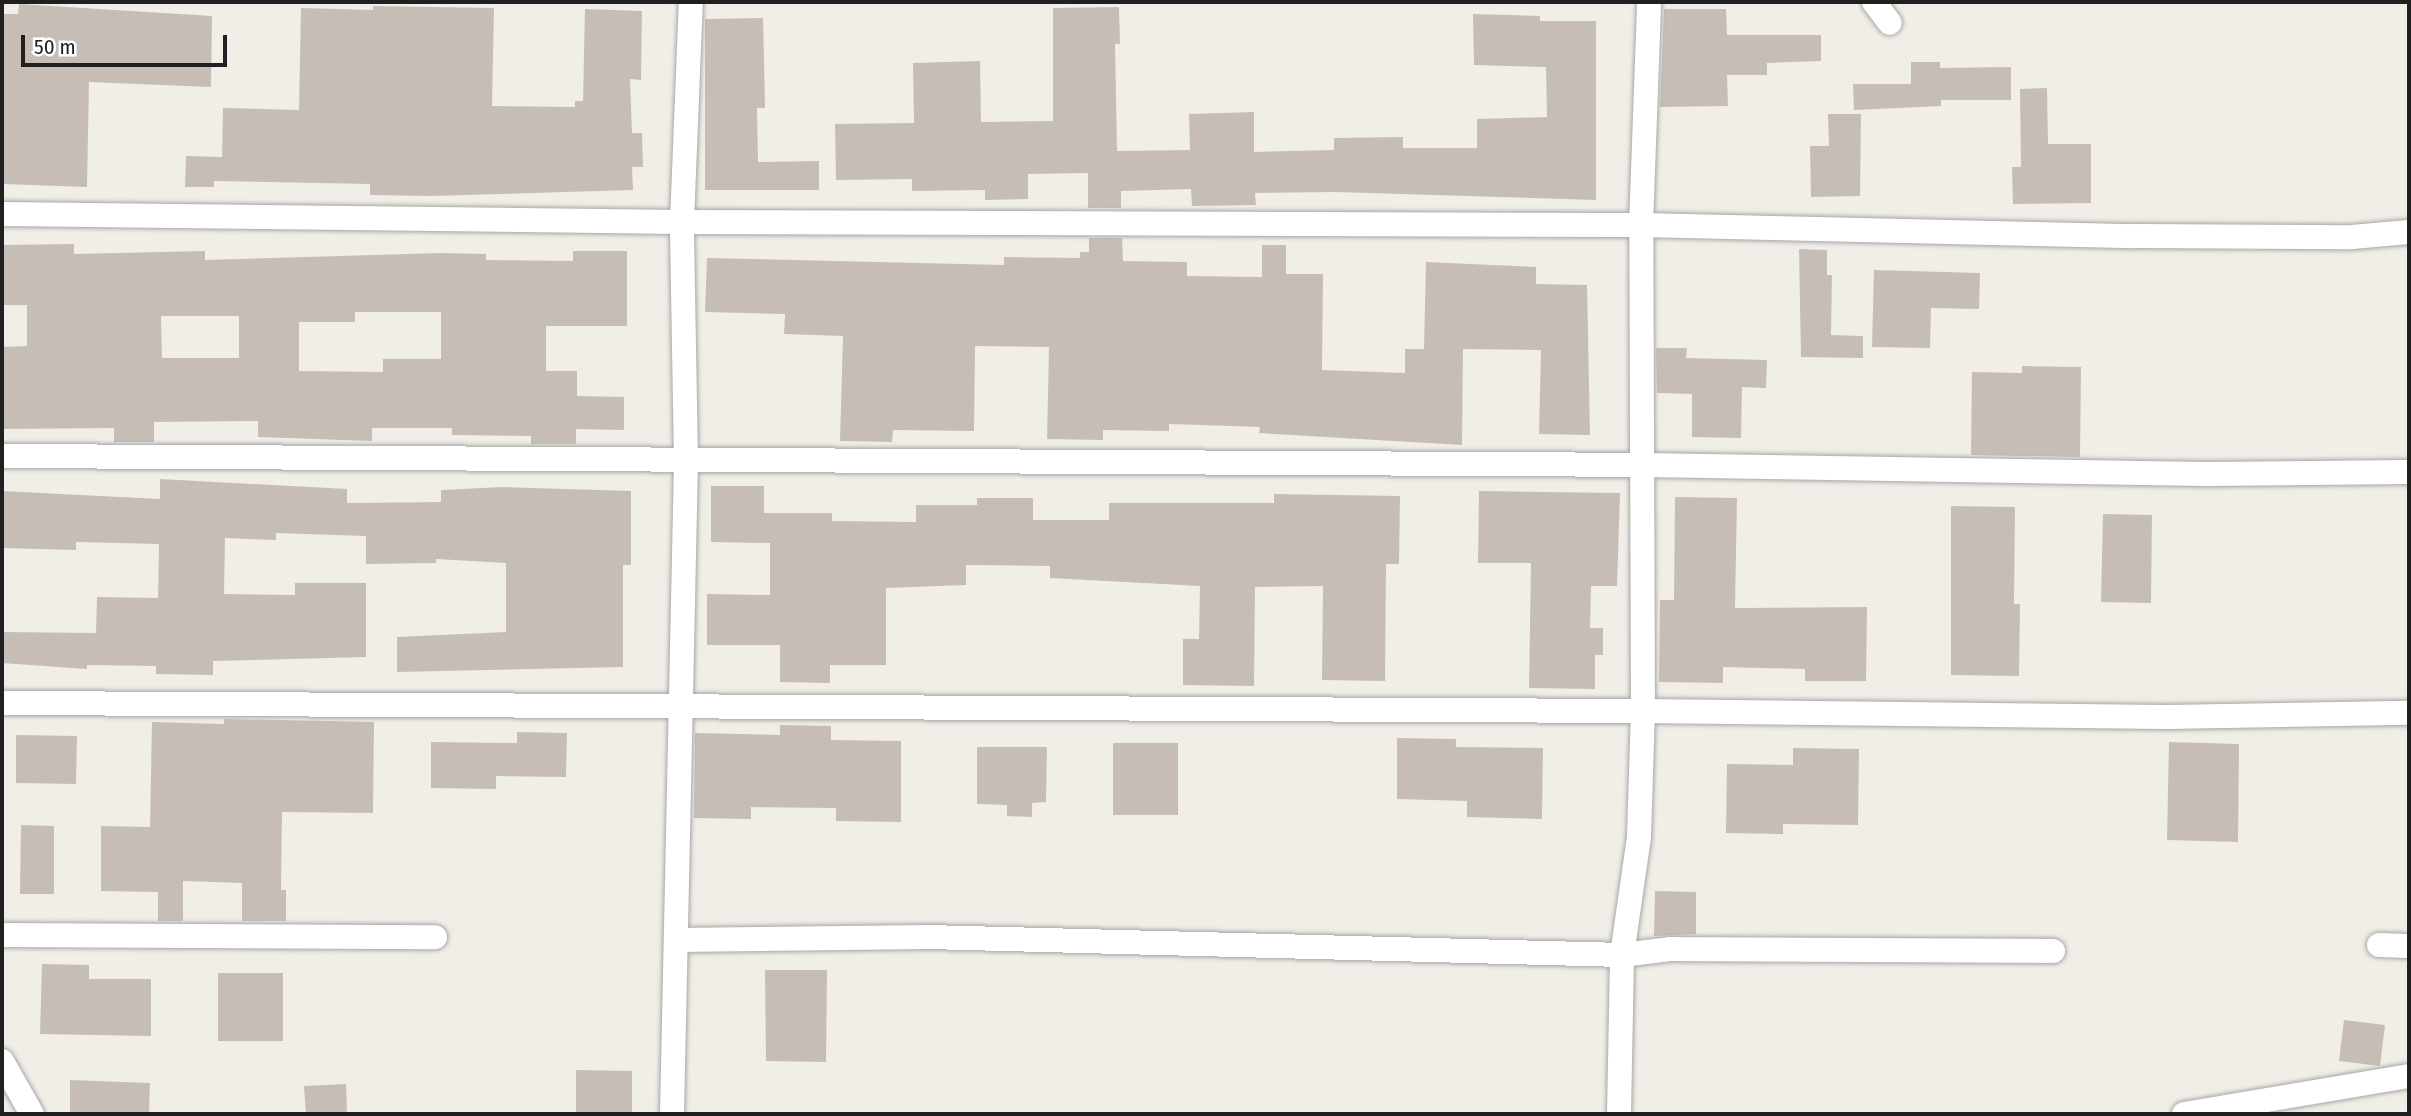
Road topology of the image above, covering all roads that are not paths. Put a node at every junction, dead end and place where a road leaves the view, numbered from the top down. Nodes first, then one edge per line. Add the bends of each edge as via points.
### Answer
1 (691, 2) edge
2 (1648, 2) edge
3 (1874, 2) edge
4 (1890, 23) dead end
5 (2, 214) edge
6 (682, 222) junction
7 (1641, 225) junction
8 (2409, 232) edge
9 (2, 456) edge
10 (686, 461) junction
11 (1643, 466) junction
12 (2409, 472) edge
13 (2, 704) edge
14 (678, 709) junction
15 (1643, 711) junction
16 (2409, 713) edge
17 (2, 935) edge
18 (435, 937) dead end
19 (676, 940) junction
20 (2379, 945) dead end
21 (2409, 946) edge
22 (2053, 951) dead end
23 (1622, 955) junction
24 (2409, 1076) edge
25 (5, 1077) edge
26 (32, 1114) edge
27 (672, 1114) edge
28 (1619, 1114) edge
29 (2185, 1114) edge

1 - 6 street
2 - 7 street
3 - 4 street
5 - 6 street
6 - 7 street
6 - 10 street
7 - 8 street via 2135,236
7 - 11 street
9 - 10 street
10 - 11 street
10 - 14 street
11 - 12 street via 2208,474
11 - 15 street
13 - 14 street
14 - 15 street
14 - 19 street
15 - 16 street via 2168,717
15 - 23 street via 1639,836
17 - 18 street
19 - 23 street via 927,937
19 - 27 street
20 - 21 street
22 - 23 street via 1670,949
23 - 28 street
24 - 29 street
25 - 26 street

